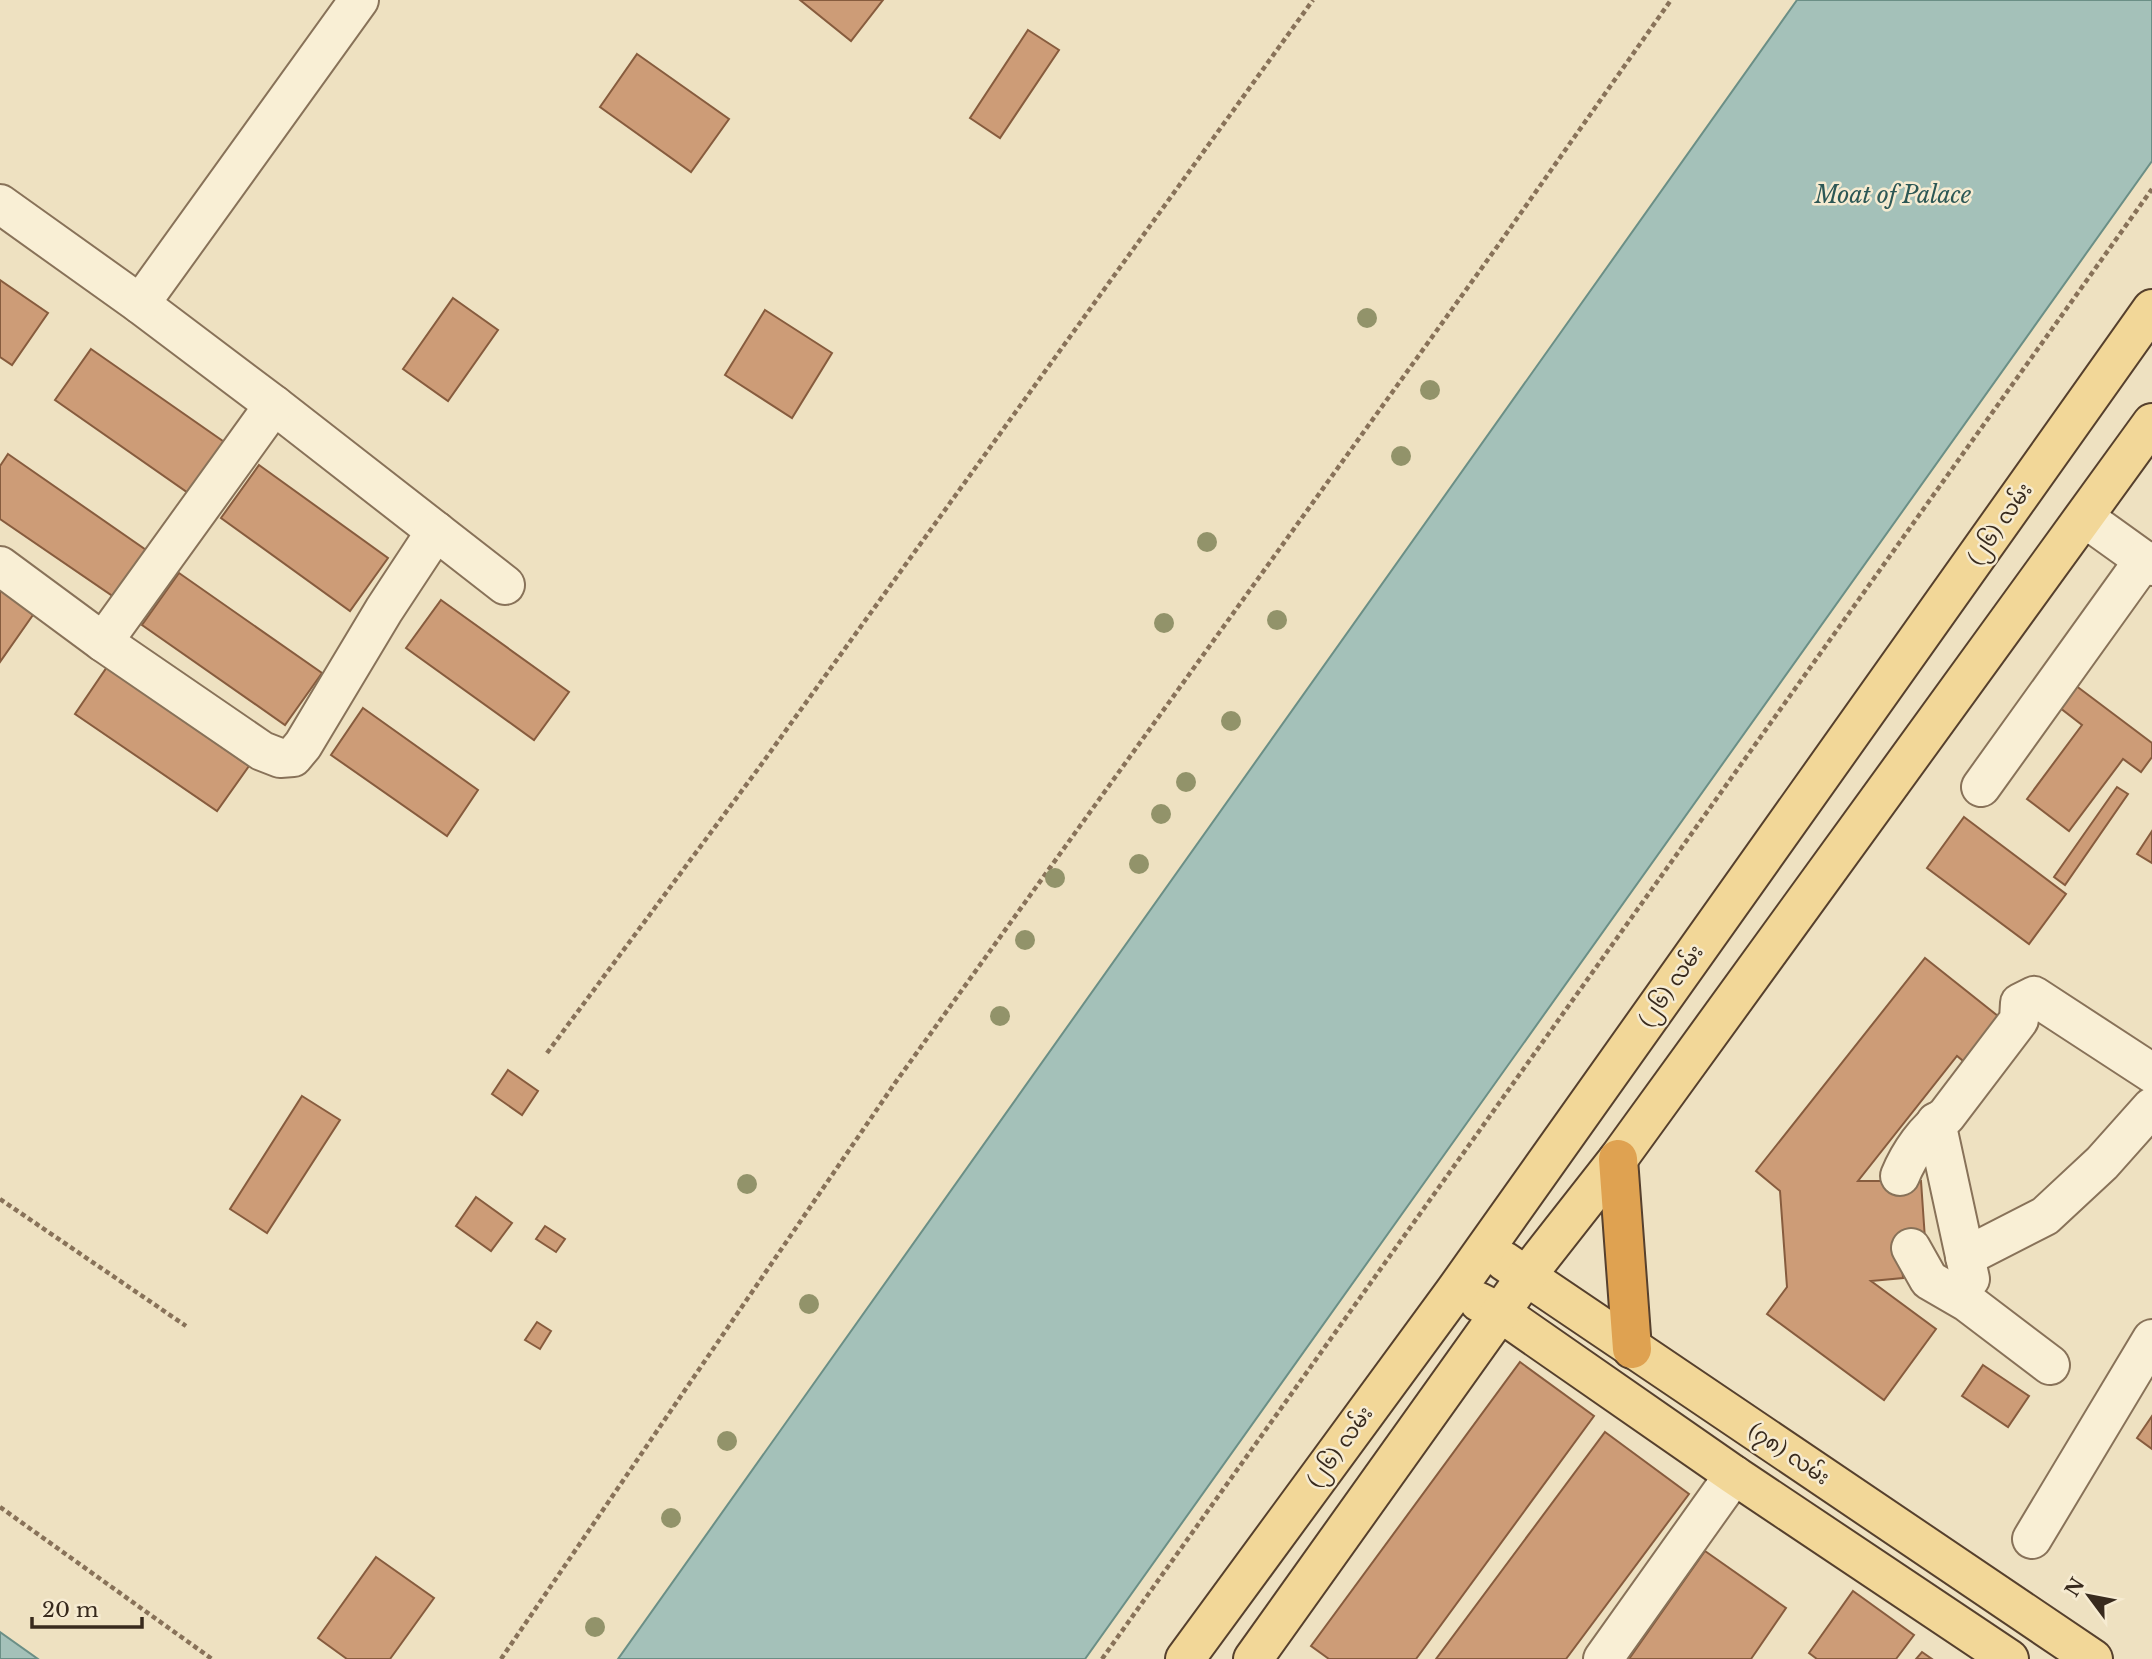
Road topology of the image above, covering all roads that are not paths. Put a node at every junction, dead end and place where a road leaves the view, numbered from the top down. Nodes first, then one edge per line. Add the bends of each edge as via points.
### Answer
1 (359, 0) edge
2 (0, 204) edge
3 (140, 304) junction
4 (2152, 309) edge
5 (274, 405) junction
6 (2152, 423) edge
7 (2084, 518) junction
8 (436, 531) junction
9 (2148, 563) edge
10 (0, 566) edge
11 (505, 585) dead end
12 (103, 642) junction
13 (1981, 787) dead end
14 (2152, 1073) edge
15 (2152, 1107) edge
16 (1936, 1122) junction
17 (1618, 1159) junction
18 (1900, 1176) dead end
19 (1911, 1248) dead end
20 (1485, 1249) junction
21 (1965, 1256) junction
22 (1527, 1275) junction
23 (1455, 1291) junction
24 (1967, 1302) junction
25 (1501, 1313) junction
26 (2152, 1339) edge
27 (1632, 1349) junction
28 (2050, 1365) dead end
29 (1734, 1475) junction
30 (2032, 1539) dead end
31 (1185, 1659) edge
32 (1253, 1659) edge
33 (1604, 1659) edge
34 (2010, 1659) edge
35 (2093, 1659) edge

1 - 3 street
2 - 3 street
3 - 5 street
4 - 20 main road, (၂၆) လမ်း
5 - 8 street
5 - 12 street
6 - 7 main road
7 - 9 street
7 - 17 main road
8 - 11 street
8 - 12 street via 293,757 262,751
9 - 13 street
10 - 12 street
14 - 16 street via 2034,996 2020,1003 2019,1020 1946,1116
15 - 21 street via 2102,1163 2045,1216
16 - 18 street via 1906,1160
16 - 21 street
17 - 22 main road
17 - 27 highway
19 - 24 street via 1929,1280
20 - 22 main road, (၇၈) လမ်း
20 - 23 main road, (၂၆) လမ်း
21 - 24 street via 1970,1282
22 - 25 main road
22 - 27 main road, (၇၈) လမ်း
23 - 25 main road
23 - 31 main road, (၂၆) လမ်း
24 - 28 street
25 - 29 main road
25 - 32 main road
26 - 30 street
27 - 35 main road, (၇၈) လမ်း
29 - 33 street
29 - 34 main road

